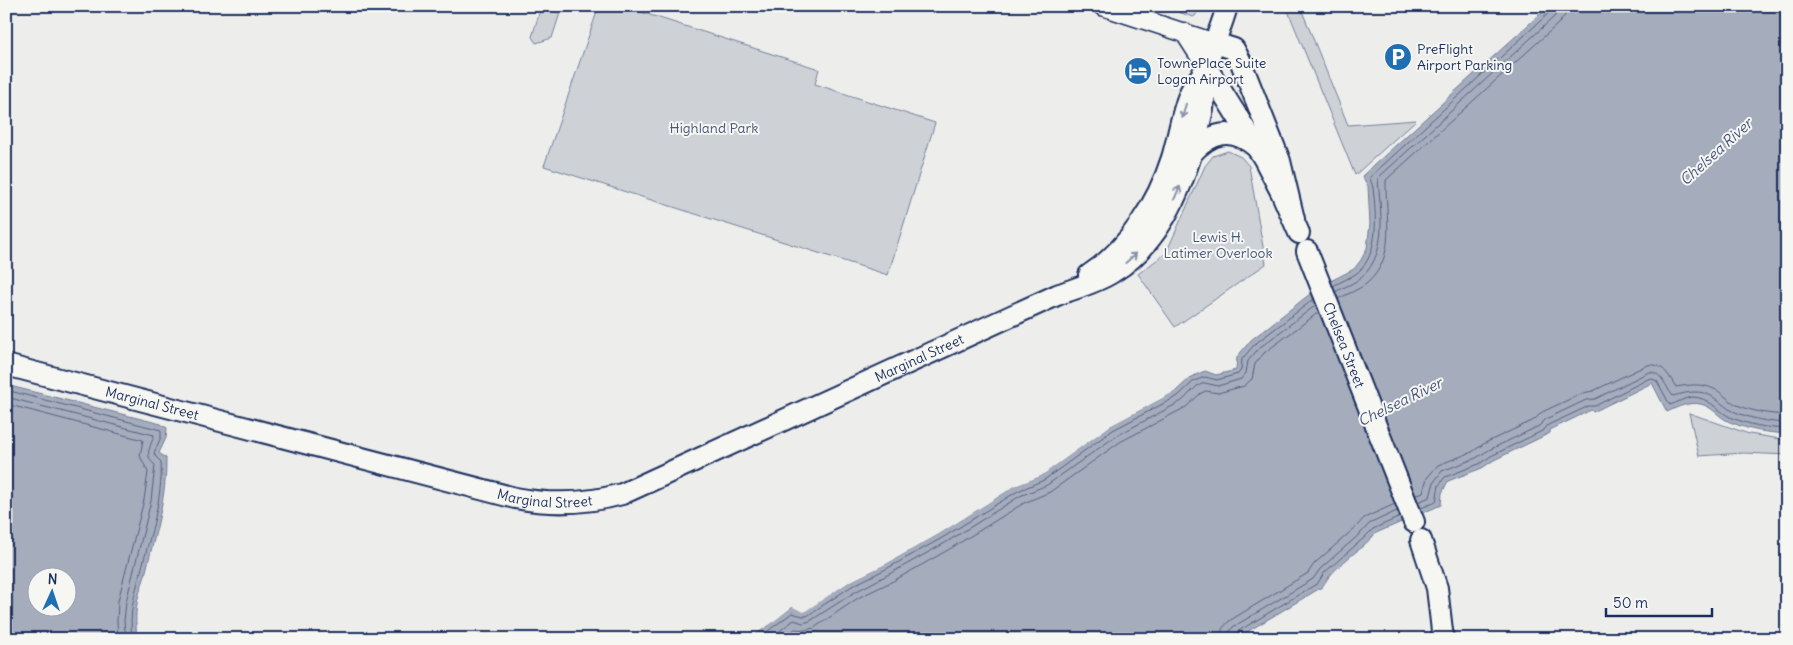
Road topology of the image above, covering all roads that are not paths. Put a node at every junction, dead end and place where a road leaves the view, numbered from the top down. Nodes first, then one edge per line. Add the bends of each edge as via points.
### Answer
1 (1102, 6) edge
2 (1227, 6) edge
3 (1184, 32) junction
4 (1225, 46) junction
5 (1206, 68) junction
6 (1266, 147) junction
7 (1191, 154) junction
8 (1057, 295) junction
9 (6, 365) edge
10 (1443, 639) edge

1 - 3 street
2 - 4 main road
3 - 4 street
3 - 5 street, Chelsea Street
4 - 5 main road
4 - 6 main road, Chelsea Street via 1249,82
5 - 6 main road, Chelsea Street
5 - 7 main road, Marginal Street via 1203,110
5 -> 8 main road, Marginal Street via 1189,95 1171,160 1148,211 1100,268
6 - 7 main road via 1245,138 1221,134 1202,142
6 - 10 main road, Chelsea Street via 1272,174 1300,234 1420,539 1437,588
8 -> 7 main road, Marginal Street via 1106,277 1138,252 1169,209
8 - 9 main road, Marginal Street via 634,490 609,498 567,503 543,503 497,493

